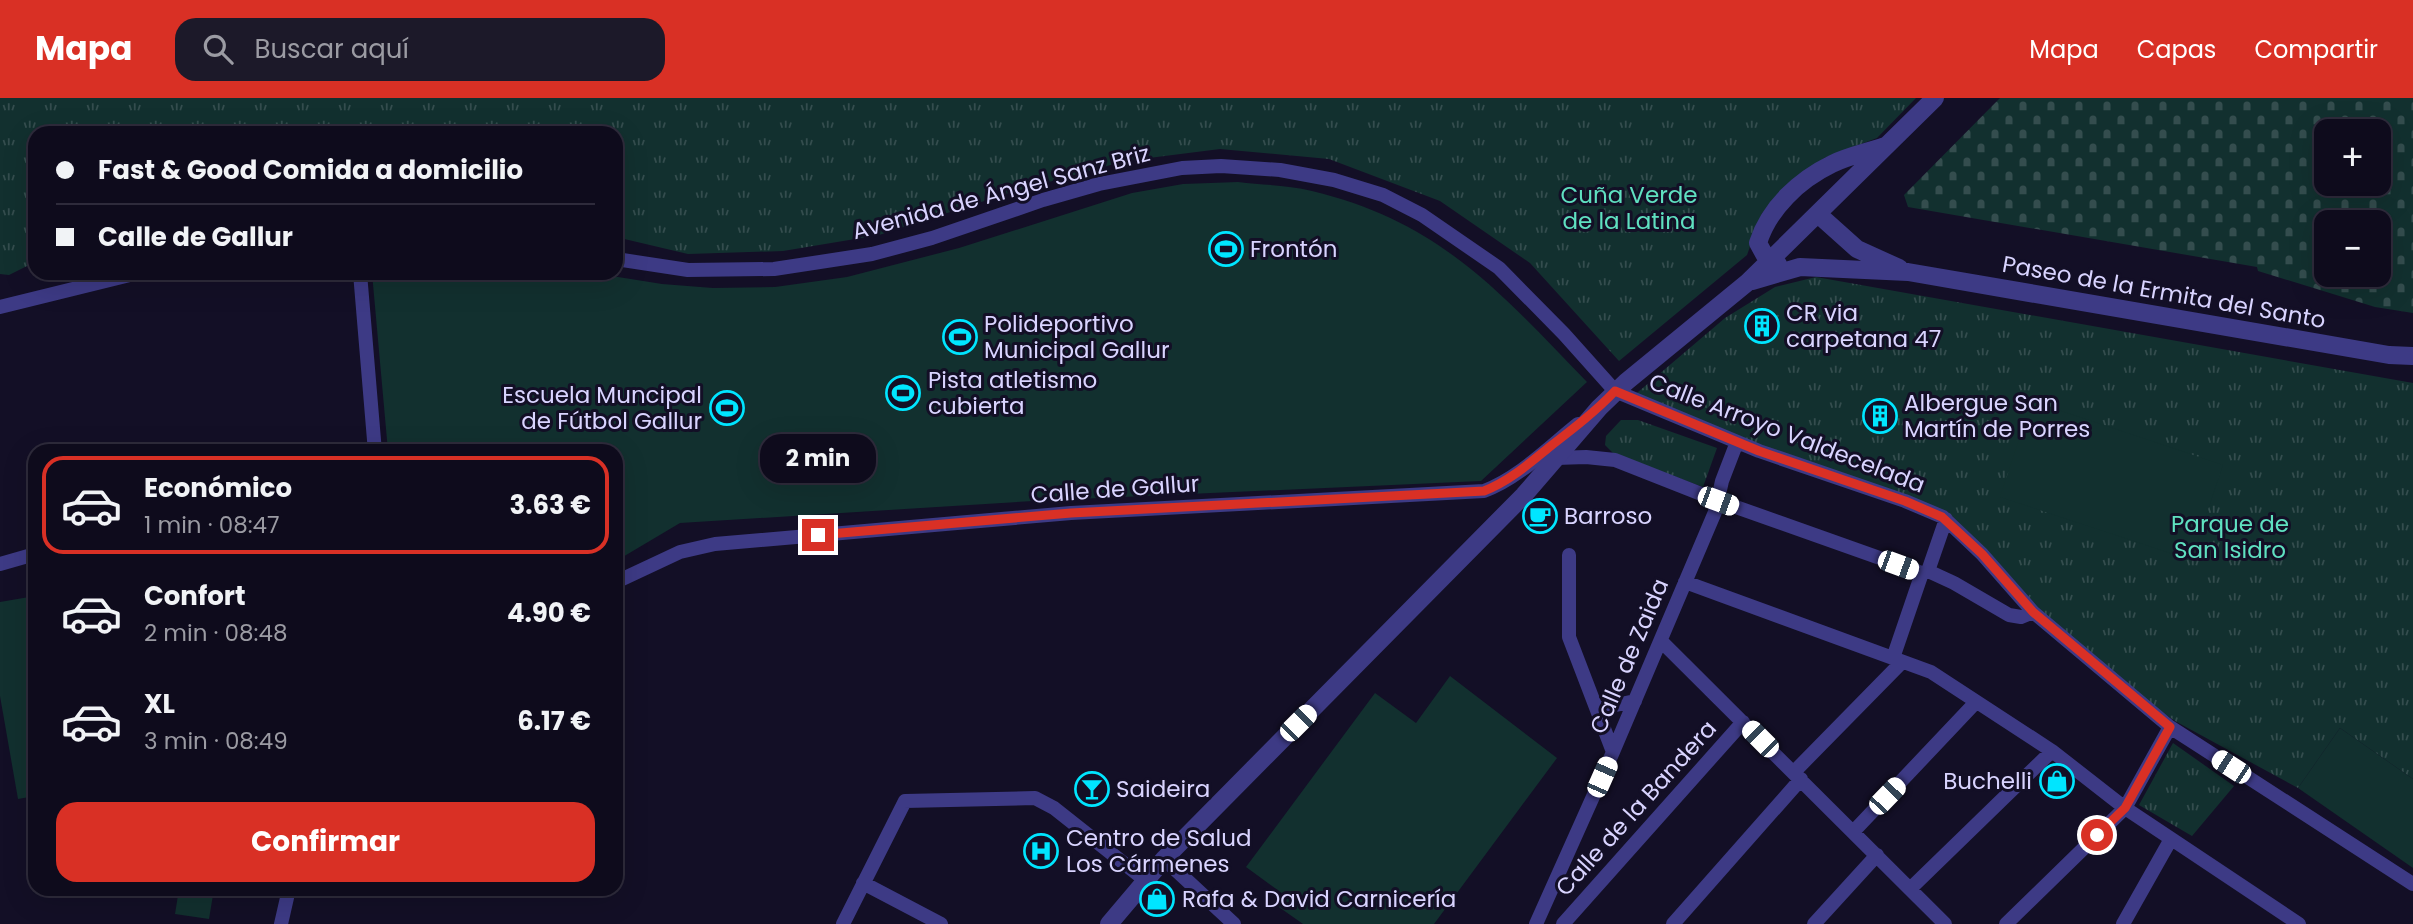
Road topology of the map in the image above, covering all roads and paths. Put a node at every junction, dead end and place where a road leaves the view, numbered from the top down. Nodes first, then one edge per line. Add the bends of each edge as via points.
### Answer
1 (1935, 98) edge
2 (1888, 145) junction
3 (1819, 215) junction
4 (623, 261) edge
5 (1769, 263) junction
6 (1800, 267) junction
7 (1908, 272) junction
8 (110, 280) edge
9 (361, 280) edge
10 (1748, 282) junction
11 (0, 307) edge
12 (2413, 356) edge
13 (1615, 391) junction
14 (1599, 408) junction
15 (1737, 442) junction
16 (373, 444) edge
17 (1556, 458) junction
18 (1718, 501) junction
19 (1944, 518) junction
20 (1569, 555) dead end
21 (28, 556) edge
22 (0, 564) edge
23 (1925, 572) junction
24 (623, 579) edge
25 (1685, 582) junction
26 (2033, 612) junction
27 (1661, 641) junction
28 (1897, 660) junction
29 (1635, 701) junction
30 (1976, 702) junction
31 (1597, 709) junction
32 (1743, 722) junction
33 (2170, 727) junction
34 (2052, 751) junction
35 (1613, 752) junction
36 (1797, 776) junction
37 (2125, 808) junction
38 (1854, 831) junction
39 (2171, 839) junction
40 (1877, 855) junction
41 (1164, 859) junction
42 (1145, 880) junction
43 (863, 883) junction
44 (2413, 884) edge
45 (1911, 888) junction
46 (287, 896) edge
47 (1816, 923) edge
48 (281, 924) edge
49 (843, 924) edge
50 (941, 924) edge
51 (1109, 924) edge
52 (1234, 924) edge
53 (1536, 924) edge
54 (1563, 924) edge
55 (1673, 924) edge
56 (1945, 924) edge
57 (2006, 924) edge
58 (2123, 924) edge
59 (2299, 924) edge

1 - 2 street
2 - 3 street
2 - 5 street via 1832,164 1790,192 1764,224 1758,243
3 - 5 street
3 - 7 street, Paseo de la Ermita del Santo via 1857,249
4 - 13 street, Avenida de Ángel Sanz Briz via 688,270 774,269 872,254 1150,172 1221,166 1280,170 1383,195 1465,242 1499,268
5 - 6 street
5 - 10 street
6 - 7 street, Paseo de la Ermita del Santo
6 - 10 street, Paseo de la Ermita del Santo
7 - 12 street, Paseo de la Ermita del Santo
8 - 11 street
9 - 16 street
10 - 13 street
13 - 14 street
13 - 15 street, Calle Arroyo Valdecelada
14 - 17 street
14 - 24 street, Calle de Gallur via 1517,472 1484,491 1071,513 715,544 680,552
15 - 18 street, Calle de Zaida
15 - 19 street, Calle Arroyo Valdecelada
17 - 18 street via 1615,460
17 - 41 street
18 - 23 street
18 - 25 street, Calle de Zaida
19 - 23 street
19 - 26 street
20 - 31 street via 1569,637
21 - 22 street
23 - 26 street via 2009,615
23 - 28 street
25 - 27 street, Calle de Zaida
25 - 28 street
26 - 33 street
27 - 29 street, Calle de Zaida
27 - 32 street
28 - 30 street via 1931,672
28 - 36 street
29 - 31 street
29 - 35 street, Calle de Zaida
30 - 34 street
30 - 38 street
31 - 35 street
32 - 36 street
32 - 54 street, Calle de la Bandera
33 - 37 street
33 - 44 street
34 - 37 street
34 - 45 street
35 - 53 street, Calle de Zaida
36 - 38 street
36 - 55 street
37 - 39 street
37 - 57 street
38 - 40 street
39 - 58 street
39 - 59 street
40 - 45 street
40 - 47 street
41 - 42 street
41 - 52 street
42 - 43 street via 1035,797 905,801
42 - 51 street
43 - 49 street
43 - 50 street
45 - 56 street
46 - 48 street

